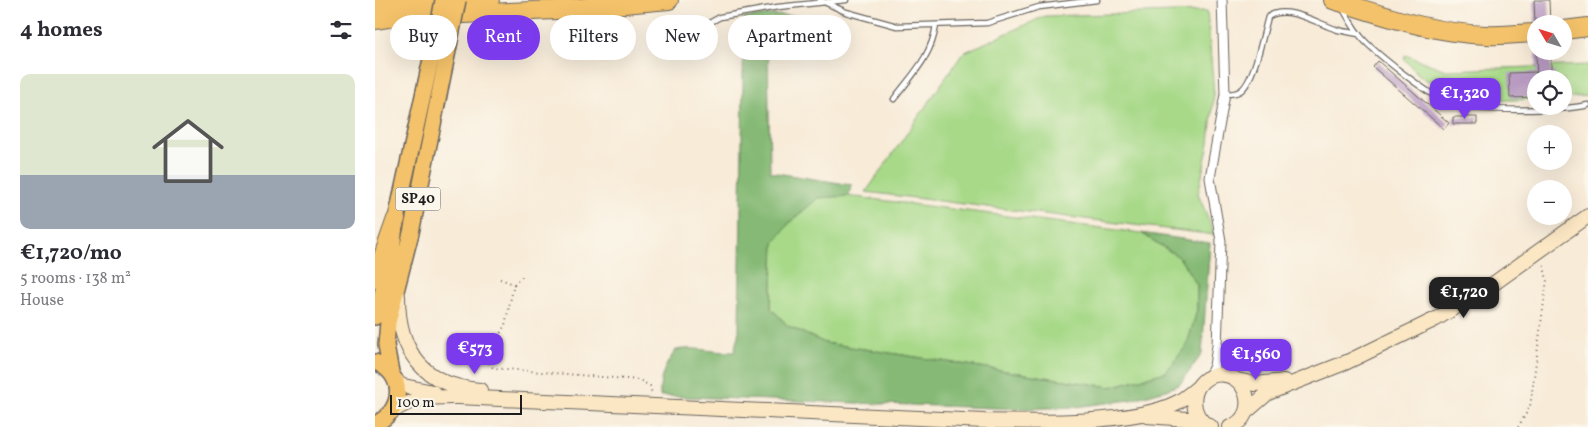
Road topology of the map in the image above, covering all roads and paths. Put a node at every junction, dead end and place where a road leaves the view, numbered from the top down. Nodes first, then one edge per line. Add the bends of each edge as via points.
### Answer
1 (443, 0) edge
2 (458, 0) edge
3 (490, 0) edge
4 (669, 0) edge
5 (820, 0) edge
6 (846, 0) edge
7 (1097, 0) edge
8 (1222, 0) edge
9 (1335, 1) edge
10 (375, 2) edge
11 (825, 3) junction
12 (444, 15) edge
13 (450, 15) edge
14 (718, 19) edge
15 (375, 20) edge
16 (936, 25) junction
17 (1588, 27) edge
18 (1573, 29) edge
19 (1527, 33) edge
20 (1359, 34) junction
21 (436, 60) edge
22 (439, 60) edge
23 (1225, 94) junction
24 (894, 99) dead end
25 (1588, 105) edge
26 (1588, 216) edge
27 (396, 219) junction
28 (1537, 253) junction
29 (524, 275) dead end
30 (375, 279) edge
31 (500, 279) dead end
32 (514, 284) junction
33 (398, 290) junction
34 (375, 318) edge
35 (1217, 334) junction
36 (375, 362) edge
37 (1314, 375) junction
38 (394, 377) junction
39 (1233, 378) junction
40 (1203, 383) junction
41 (458, 397) junction
42 (589, 403) junction
43 (652, 406) junction
44 (1246, 412) junction
45 (1131, 415) junction
46 (383, 421) edge
47 (1207, 425) edge
48 (1233, 426) edge
49 (1518, 427) edge

1 - 12 main road, SP40, bridge
2 - 13 main road, SP40, bridge
3 - 10 highway
4 - 15 highway
5 - 11 lane
6 - 11 lane
7 - 16 lane via 1039,7 987,23
8 - 23 street
9 - 19 highway via 1450,31 1487,36
9 - 20 lane
11 - 14 lane via 778,7
11 - 16 lane via 897,26
16 - 24 lane via 934,42 926,59
17 - 18 highway
20 - 23 lane via 1284,12 1272,15 1268,17 1252,72 1243,88 1239,92
20 - 25 lane via 1417,84 1449,104 1537,109
21 - 27 main road, SP40
22 - 33 main road, SP40
23 - 35 street via 1210,178 1221,230
26 - 28 main road
27 - 30 highway
27 - 34 main road, SP40 via 389,270
28 - 37 main road via 1436,319
28 - 49 path via 1547,280 1530,407
29 - 32 path
31 - 32 path
32 - 43 path via 505,325 487,355 493,368 497,371 639,380 652,389
33 - 38 main road, SP40 via 386,334 386,354
33 - 42 main road via 398,313 404,342 415,361 432,376 465,388 544,393
35 - 39 street via 1224,366
35 - 40 street via 1215,360
36 - 38 main road
37 - 39 main road via 1266,384
37 - 44 main road via 1268,393
38 - 41 main road via 399,385
38 - 46 main road, SP40 via 399,392 397,403
39 - 40 main road via 1214,376
39 - 44 main road via 1247,394
40 - 45 main road via 1175,403
40 - 47 main road via 1193,404
41 - 42 main road
41 - 46 main road via 416,399 401,405
42 - 43 main road
43 - 45 main road via 984,421
44 - 48 main road
45 - 47 main road

